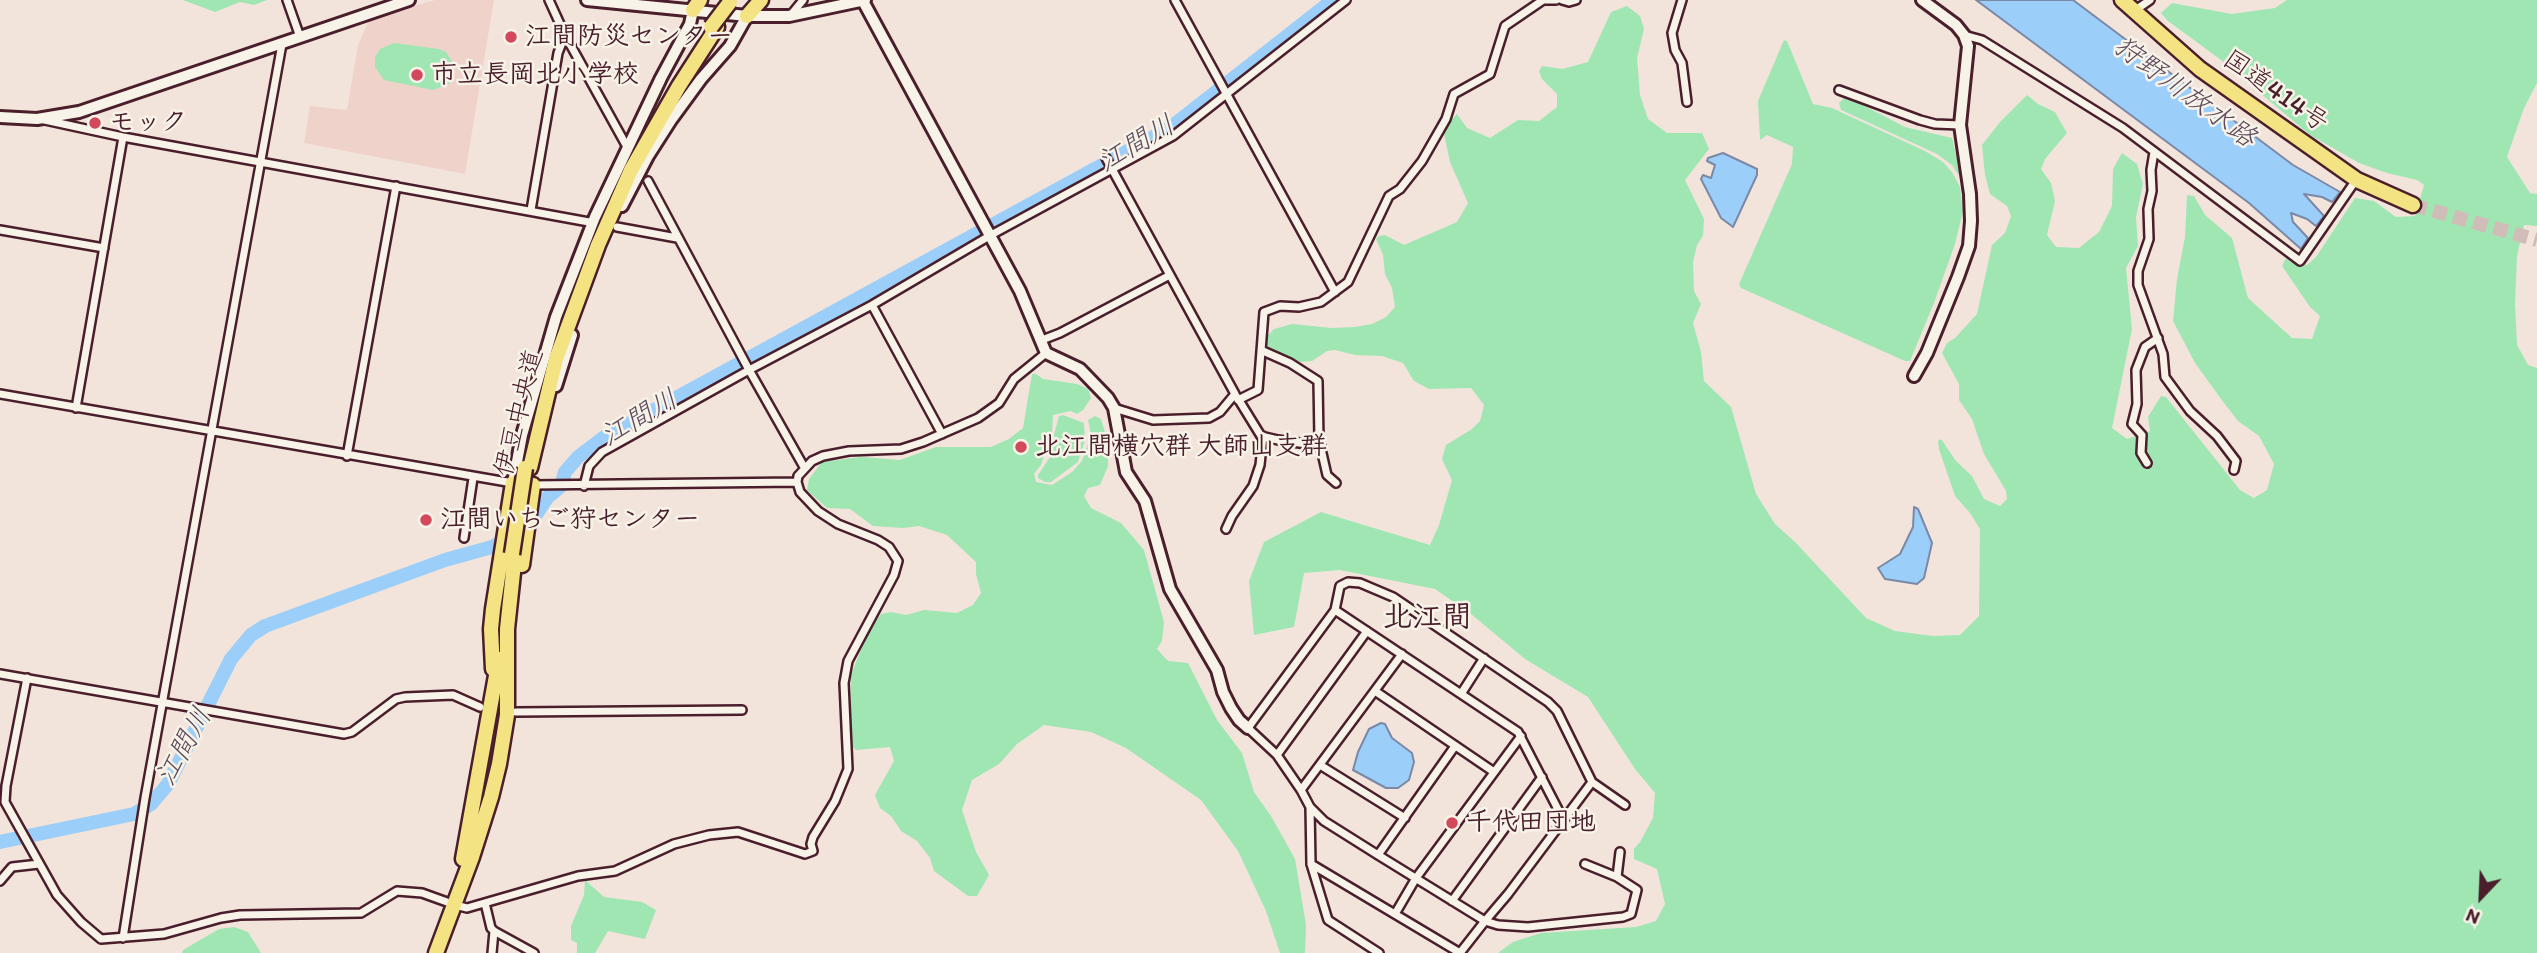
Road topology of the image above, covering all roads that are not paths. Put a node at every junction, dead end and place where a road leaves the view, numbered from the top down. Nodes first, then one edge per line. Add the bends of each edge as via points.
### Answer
1 (287, 0) edge
2 (408, 0) edge
3 (549, 0) edge
4 (587, 0) edge
5 (761, 0) edge
6 (803, 0) edge
7 (1175, 0) edge
8 (1346, 0) edge
9 (1556, 0) edge
10 (1562, 0) edge
11 (1576, 0) edge
12 (1682, 0) edge
13 (1922, 0) edge
14 (2122, 0) edge
15 (2150, 0) edge
16 (734, 1) edge
17 (864, 1) edge
18 (696, 5) edge
19 (2134, 11) junction
20 (747, 16) junction
21 (789, 16) junction
22 (1964, 34) junction
23 (565, 35) junction
24 (300, 37) junction
25 (282, 44) junction
26 (1224, 88) junction
27 (1839, 90) dead end
28 (1687, 102) dead end
29 (0, 117) edge
30 (37, 119) junction
31 (1959, 125) junction
32 (123, 137) junction
33 (626, 145) tunnel mouth
34 (2154, 152) junction
35 (1105, 158) dead end
36 (260, 162) junction
37 (1111, 169) junction
38 (2357, 180) junction
39 (648, 181) tunnel mouth
40 (396, 186) junction
41 (2413, 205) tunnel mouth
42 (531, 210) junction
43 (589, 222) dead end
44 (617, 227) dead end
45 (0, 230) edge
46 (989, 230) junction
47 (677, 238) junction
48 (104, 248) junction
49 (1170, 275) junction
50 (1335, 292) junction
51 (872, 305) junction
52 (2158, 338) junction
53 (1042, 340) junction
54 (1263, 351) junction
55 (1046, 353) junction
56 (748, 369) junction
57 (1914, 376) dead end
58 (0, 394) edge
59 (1237, 397) junction
60 (76, 408) junction
61 (1114, 408) junction
62 (212, 431) junction
63 (943, 434) junction
64 (1263, 436) junction
65 (1321, 446) junction
66 (347, 456) junction
67 (2147, 463) dead end
68 (804, 467) junction
69 (2234, 470) dead end
70 (473, 478) junction
71 (797, 482) junction
72 (513, 483) junction
73 (1336, 483) dead end
74 (533, 485) junction
75 (584, 486) junction
76 (1226, 529) dead end
77 (464, 538) dead end
78 (514, 551) junction
79 (1335, 610) junction
80 (1367, 631) junction
81 (1402, 654) junction
82 (1484, 658) junction
83 (0, 674) edge
84 (27, 678) junction
85 (1375, 691) junction
86 (1461, 694) junction
87 (163, 702) junction
88 (480, 707) dead end
89 (742, 710) dead end
90 (516, 712) dead end
91 (1248, 728) junction
92 (1521, 736) junction
93 (1455, 746) junction
94 (1277, 755) junction
95 (1320, 765) junction
96 (1494, 772) junction
97 (1542, 777) junction
98 (1592, 782) junction
99 (1301, 790) junction
100 (1625, 805) dead end
101 (1310, 807) junction
102 (10, 809) junction
103 (0, 812) edge
104 (1405, 818) junction
105 (1563, 820) junction
106 (1620, 852) dead end
107 (1378, 855) junction
108 (39, 864) junction
109 (1311, 864) junction
110 (1585, 864) dead end
111 (1617, 877) junction
112 (1416, 878) junction
113 (0, 881) edge
114 (1452, 901) junction
115 (447, 902) dead end
116 (485, 903) junction
117 (459, 906) dead end
118 (1395, 914) junction
119 (1485, 921) junction
120 (494, 931) junction
121 (123, 938) junction
122 (434, 953) edge
123 (492, 953) edge
124 (534, 953) edge
125 (1379, 953) edge

1 - 24 street
2 - 24 main road
3 - 23 street
4 - 18 main road
5 - 20 highway
6 - 21 street
7 - 26 street
8 - 26 street
9 - 50 street via 1543,0 1505,26 1490,74 1454,94 1446,119 1422,161 1401,189 1389,196 1348,282
10 - 11 street
12 - 28 street via 1672,33
13 - 22 main road
14 - 19 highway, 国道414号
15 - 19 street
16 - 78 highway, 伊豆中央道, bridge via 637,159 598,245 556,359 527,468
17 - 21 main road
17 - 46 main road
18 - 20 main road
18 - 72 main road via 573,272 538,372
19 - 38 highway, 国道414号 via 2200,69
20 - 21 main road
20 - 74 main road via 730,46 671,120 620,211 576,322 550,406
22 - 31 main road via 1968,63
22 - 34 street via 1982,40
23 - 33 street
23 - 42 street
24 - 25 main road
25 - 30 main road via 79,112
25 - 36 street
26 - 37 street via 1173,136
26 - 50 street
27 - 31 street via 1920,120
29 - 30 main road
30 - 32 street
31 - 57 main road via 1970,194 1969,246
32 - 36 street
32 - 48 street
34 - 38 street via 2300,261
34 - 52 street via 2149,239 2138,285
35 - 37 street
36 - 40 street
36 - 62 street
37 - 46 street
37 - 49 street
38 - 41 highway, 国道414号
39 - 47 street
40 - 42 street
40 - 66 street
42 - 43 street
44 - 47 street
45 - 48 street
46 - 51 street
46 - 53 main road
47 - 56 street
48 - 60 street
49 - 53 street
49 - 59 street
50 - 54 street via 1321,302 1264,312
51 - 56 street
51 - 63 street
52 - 67 street via 2145,347 2136,370 2137,404 2132,424 2142,435 2141,453
52 - 69 street via 2165,377 2236,461
53 - 55 main road
54 - 59 street via 1258,390
54 - 65 street via 1318,381
55 - 61 main road via 1080,369
55 - 63 street via 1014,379 989,411
56 - 68 street
56 - 75 street via 602,452 589,466
58 - 60 street
59 - 61 street via 1209,418 1153,420
59 - 64 street
60 - 62 street
61 - 91 main road via 1126,472 1145,502 1170,589 1217,670 1231,708
62 - 66 street
62 - 87 street
63 - 68 street via 901,449 838,452
64 - 65 street
64 - 76 street via 1253,486
65 - 73 street via 1327,475
66 - 70 street
68 - 71 street
70 - 72 street
70 - 77 street
71 - 75 street
71 - 116 street via 818,511 878,540 898,561 848,661 844,683 848,769 813,837 813,851 805,854 738,832 709,835 674,844 615,871 578,876
72 - 74 street
72 - 78 highway via 509,511
74 - 75 street
74 - 78 highway
78 - 122 highway, 伊豆中央道 via 500,693 506,724 491,797
79 - 80 street
79 - 82 street via 1342,584 1360,583 1393,597
79 - 91 street
80 - 81 street
80 - 94 street
81 - 85 street
81 - 86 street
82 - 86 street
82 - 98 street via 1558,711
83 - 84 street
84 - 87 street
84 - 102 street via 4,795
85 - 93 street
85 - 95 street
86 - 92 street
87 - 88 street via 344,734 405,697 453,695
87 - 121 street
89 - 90 street
91 - 94 street
92 - 96 street
92 - 97 street
93 - 96 street
93 - 104 street
94 - 99 street
95 - 99 street
95 - 104 street
96 - 112 street
97 - 105 street
97 - 114 street
98 - 100 street
98 - 105 street
99 - 101 street
101 - 107 street
101 - 109 street
102 - 103 street
102 - 108 street
104 - 107 street
105 - 119 street
106 - 111 street
107 - 112 street
108 - 113 street via 12,867
108 - 121 street via 57,895 96,936
109 - 118 street
109 - 125 street via 1328,920
110 - 111 street
111 - 119 street via 1637,890 1633,910 1623,917 1528,927
112 - 114 street
112 - 118 street
114 - 119 street
115 - 121 street via 397,891 361,913 230,916 164,934
116 - 117 street
116 - 120 street
118 - 119 street via 1460,953
120 - 123 street
120 - 124 street

